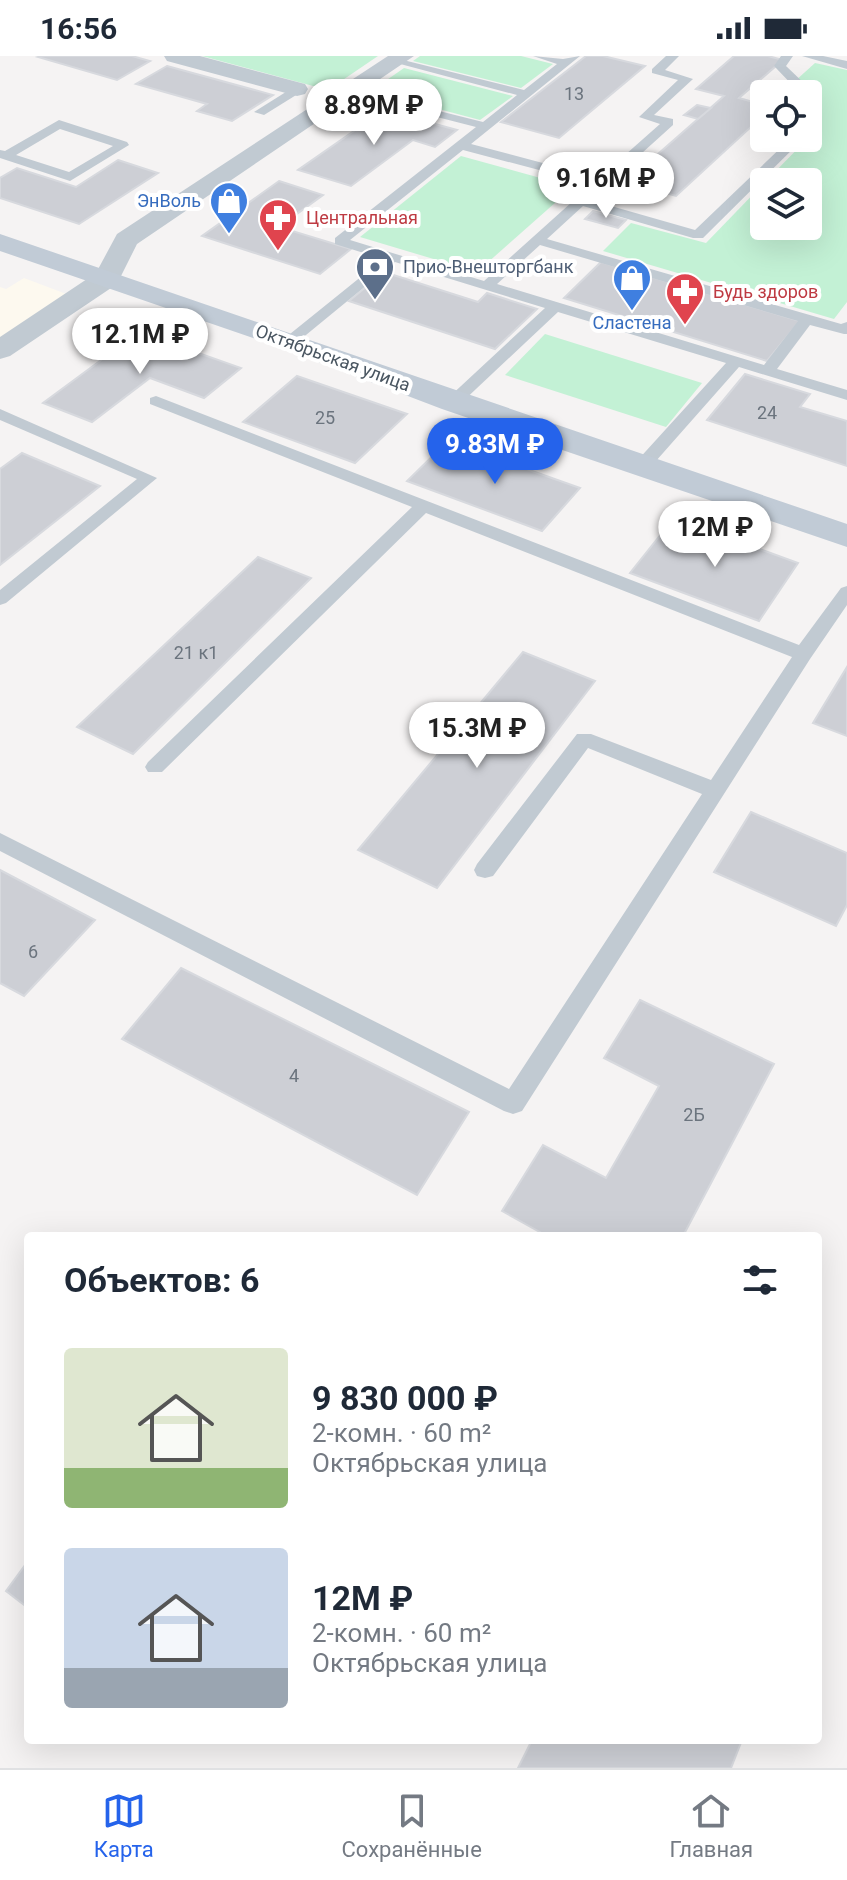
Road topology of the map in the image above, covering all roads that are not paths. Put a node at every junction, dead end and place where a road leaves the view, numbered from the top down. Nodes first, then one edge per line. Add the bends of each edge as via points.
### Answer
1 (175, 56) edge
2 (539, 56) edge
3 (673, 56) edge
4 (787, 56) edge
5 (808, 56) edge
6 (399, 59) edge
7 (570, 59) edge
8 (847, 65) edge
9 (794, 80) edge
10 (297, 89) joint
11 (351, 91) junction
12 (525, 94) junction
13 (260, 112) dead end
14 (485, 126) junction
15 (460, 145) junction
16 (784, 152) edge
17 (3, 155) edge
18 (601, 182) junction
19 (581, 201) junction
20 (537, 240) junction
21 (0, 242) edge
22 (393, 257) junction
23 (107, 278) junction
24 (487, 286) junction
25 (555, 307) junction
26 (807, 319) junction
27 (847, 326) edge
28 (290, 341) junction
29 (0, 350) edge
30 (736, 361) junction
31 (767, 371) junction
32 (847, 395) edge
33 (156, 401) dead end
34 (453, 402) junction
35 (8, 418) edge
36 (0, 433) edge
37 (642, 466) junction
38 (424, 505) junction
39 (847, 536) edge
40 (847, 592) edge
41 (0, 599) edge
42 (803, 654) junction
43 (155, 767) dead end
44 (714, 790) junction
45 (0, 841) edge
46 (485, 870) dead end

1 - 10 street
2 - 7 lane
3 - 18 lane via 656,71 687,79 645,117 669,122
4 - 9 lane via 780,66
5 - 8 lane
6 - 11 street
6 - 12 lane
7 - 12 lane
10 - 13 lane
11 - 14 lane
11 - 23 street via 126,240
12 - 14 lane
14 - 15 lane
15 - 18 lane
15 - 22 lane via 340,241
16 - 19 lane via 698,235
17 - 17 lane via 70,177 123,145 59,124
18 - 19 lane
19 - 20 lane
20 - 24 lane
20 - 26 lane
21 - 23 main road, Октябрьская улица
22 - 24 lane
22 - 28 lane
23 - 28 main road, Октябрьская улица
23 - 29 street
24 - 25 lane
25 - 30 lane
25 - 34 lane
26 - 27 lane via 844,330
26 - 31 lane
28 - 34 main road, Октябрьская улица
30 - 31 lane
30 - 37 lane
31 - 32 lane
33 - 38 lane
34 - 37 main road, Октябрьская улица
35 - 36 lane
35 - 41 lane via 149,478
37 - 39 main road, Октябрьская улица
38 - 42 lane
38 - 43 lane
40 - 42 lane
42 - 44 lane
44 - 45 lane via 513,1103
44 - 46 lane via 584,739

